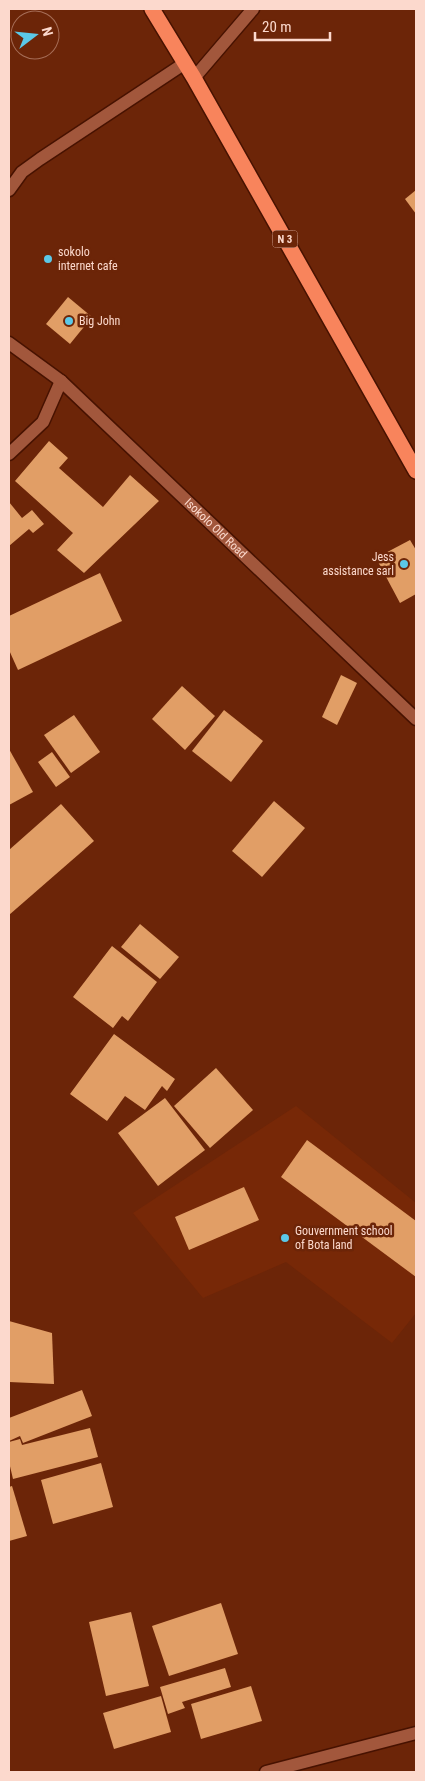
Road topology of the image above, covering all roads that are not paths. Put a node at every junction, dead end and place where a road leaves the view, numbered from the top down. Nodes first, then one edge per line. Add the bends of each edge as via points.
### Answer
1 (152, 9) edge
2 (253, 9) edge
3 (185, 63) junction
4 (194, 78) junction
5 (9, 190) edge
6 (9, 343) edge
7 (61, 381) junction
8 (9, 454) edge
9 (416, 471) edge
10 (416, 718) edge
11 (416, 1734) edge
12 (266, 1772) edge

1 - 3 highway, N 3
2 - 4 street
3 - 4 highway, N 3
3 - 5 street via 40,159 22,172
4 - 9 highway, N 3
6 - 7 street, Isokolo Old Road
7 - 8 street via 42,422
7 - 10 street, Isokolo Old Road
11 - 12 street

